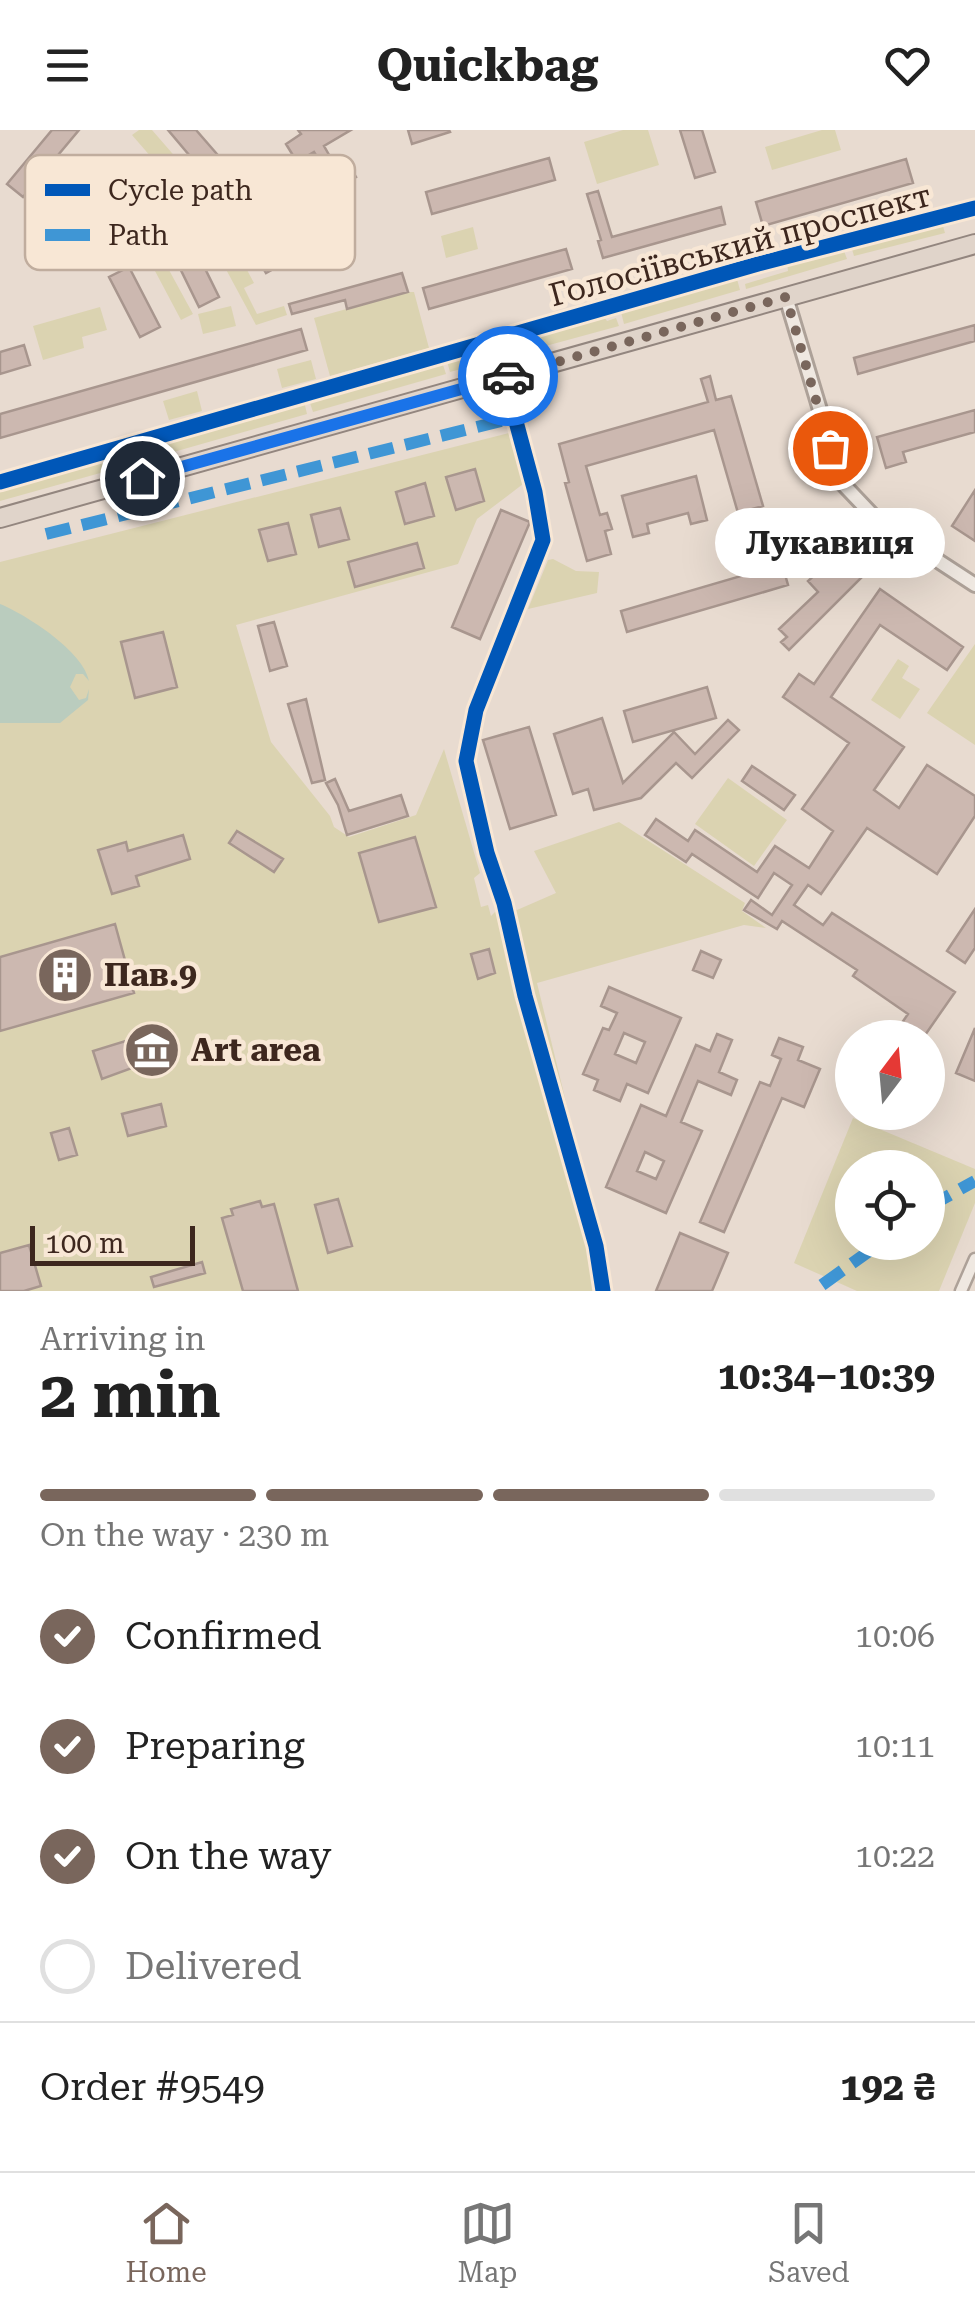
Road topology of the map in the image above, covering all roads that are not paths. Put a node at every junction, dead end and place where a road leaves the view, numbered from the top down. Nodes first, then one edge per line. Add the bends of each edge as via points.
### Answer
1 (975, 208) edge
2 (975, 244) edge
3 (786, 297) junction
4 (504, 377) junction
5 (0, 482) edge
6 (4, 518) edge
7 (975, 585) edge
8 (975, 1259) edge
9 (603, 1291) edge
10 (962, 1291) edge

1 - 5 street, Голосіївський проспект
2 - 3 highway, Голосіївський проспект
3 - 4 highway, Голосіївський проспект
3 - 7 street via 842,484 880,523
4 - 6 highway, Голосіївський проспект
4 - 9 street via 543,540 476,710 466,761
8 - 10 street

